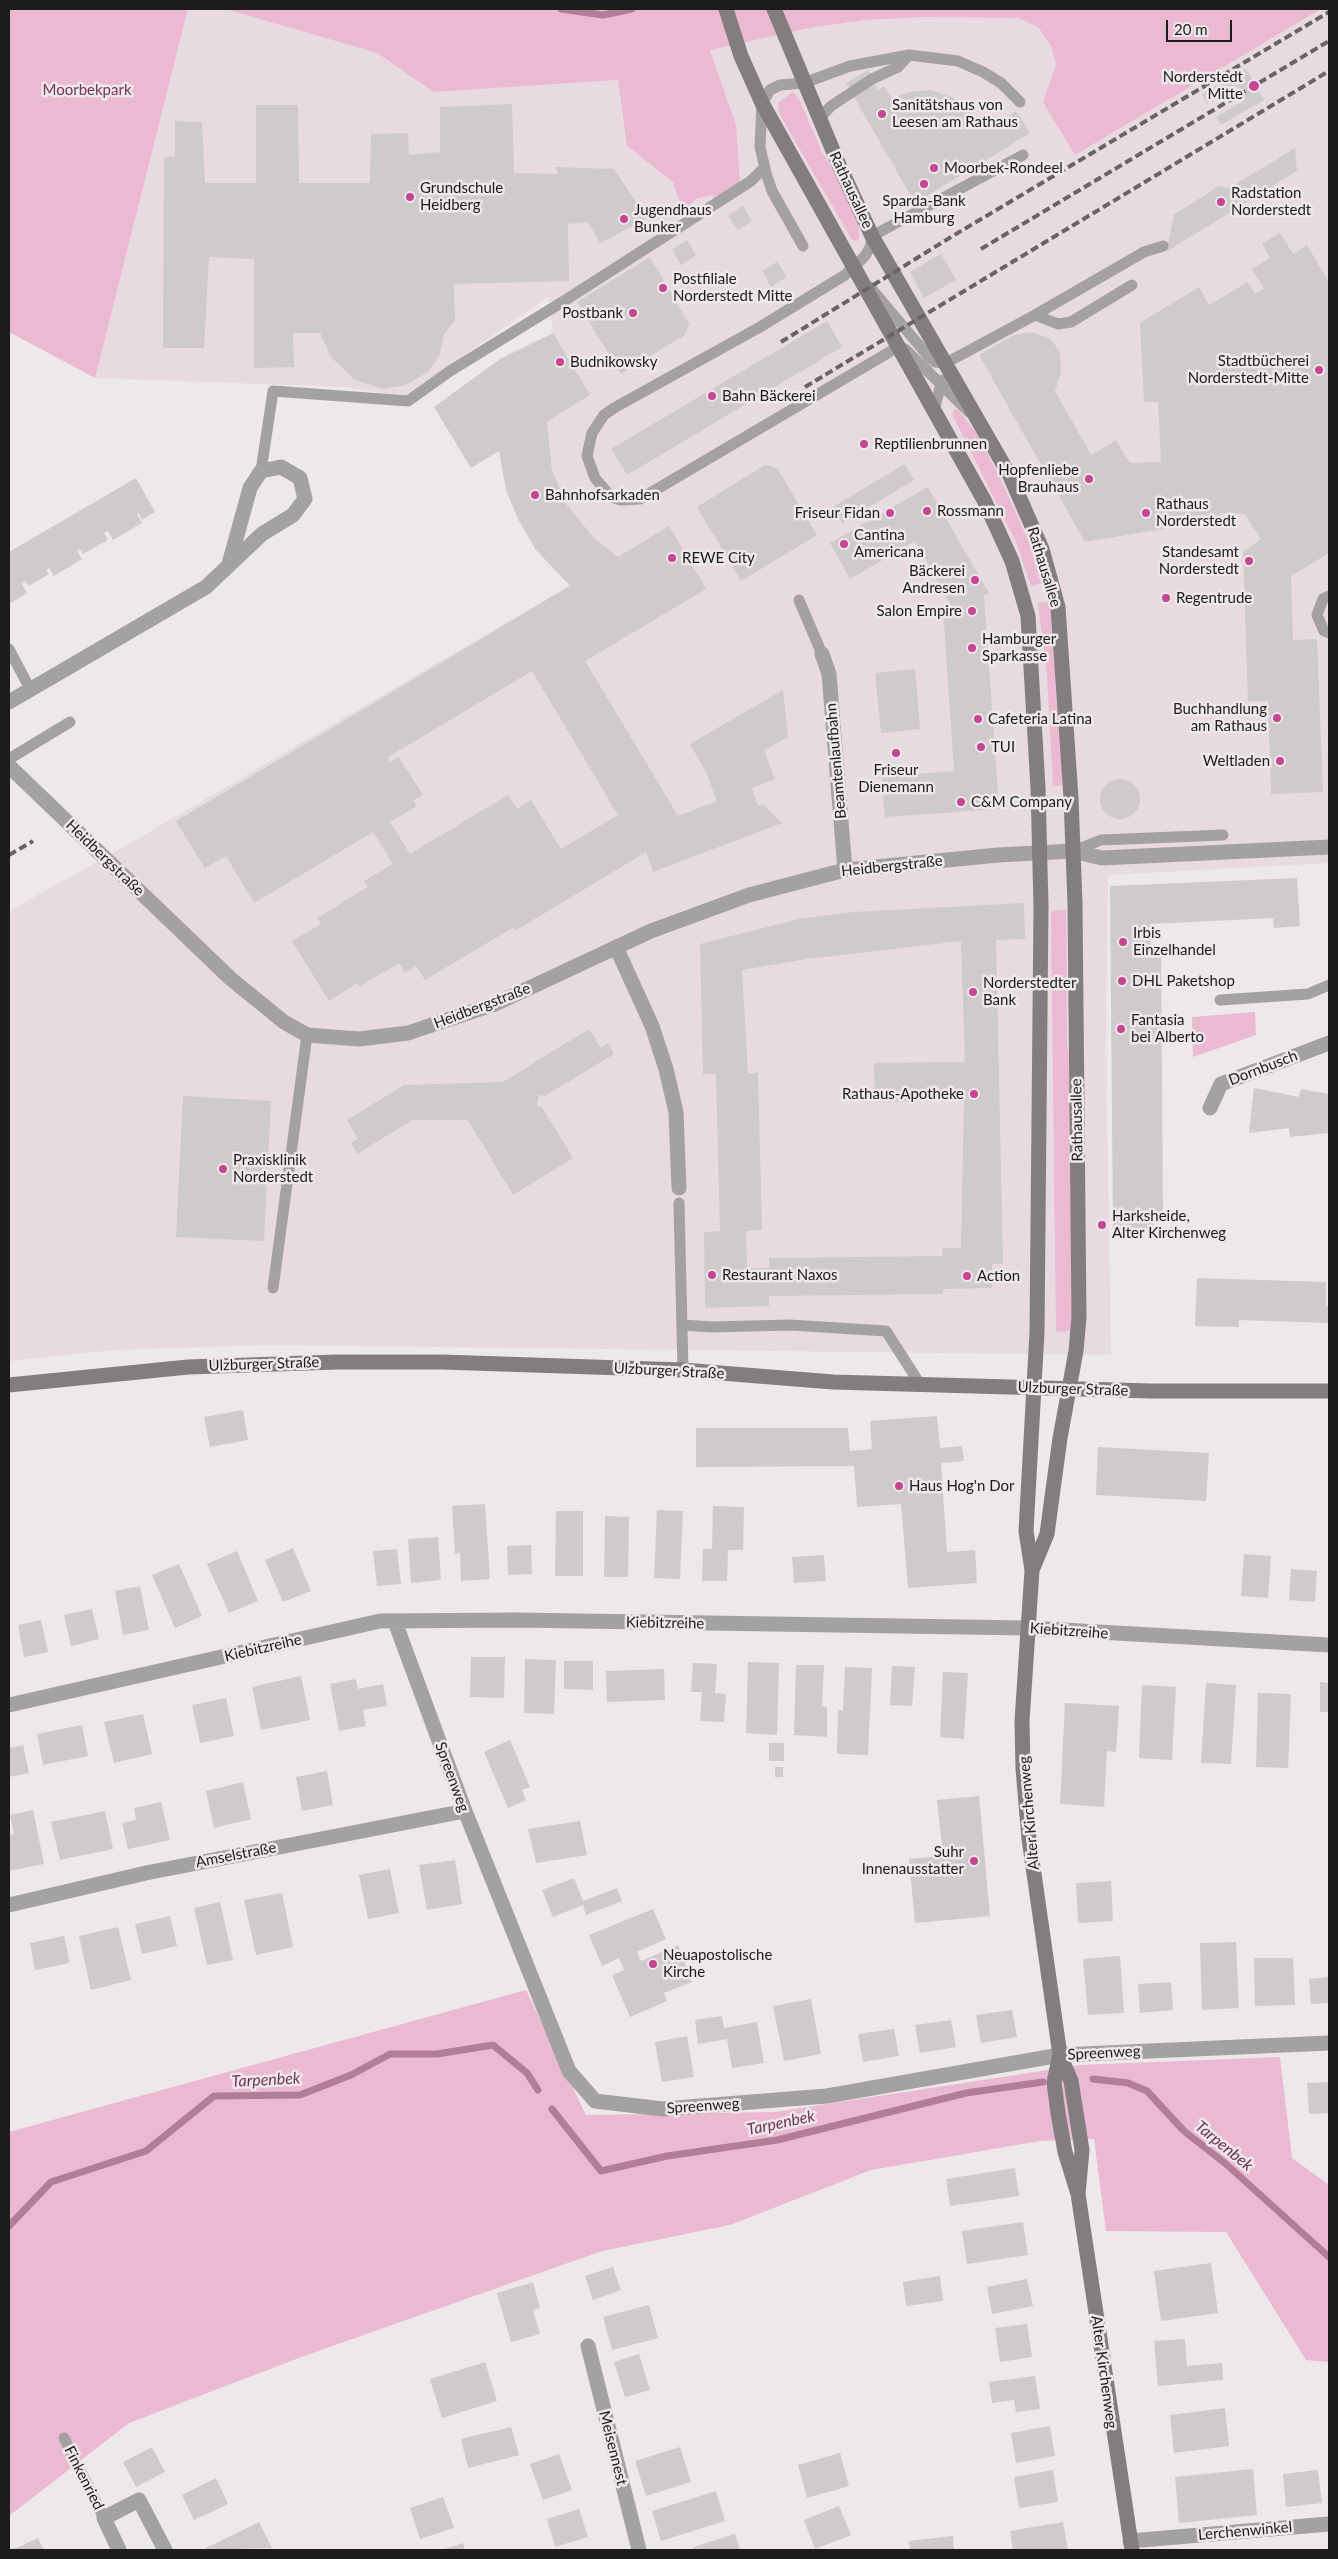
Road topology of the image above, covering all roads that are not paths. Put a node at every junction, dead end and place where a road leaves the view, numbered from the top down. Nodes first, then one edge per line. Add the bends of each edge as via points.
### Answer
1 (726, 9) edge
2 (774, 9) edge
3 (910, 55) junction
4 (804, 83) junction
5 (1020, 102) dead end
6 (762, 103) junction
7 (819, 119) junction
8 (1023, 155) dead end
9 (764, 168) junction
10 (872, 236) junction
11 (803, 246) dead end
12 (1163, 246) dead end
13 (854, 268) junction
14 (1132, 285) dead end
15 (1035, 315) junction
16 (898, 347) junction
17 (946, 363) junction
18 (941, 384) junction
19 (934, 411) junction
20 (978, 420) junction
21 (261, 470) junction
22 (229, 564) junction
23 (1329, 596) edge
24 (800, 600) dead end
25 (1329, 633) edge
26 (9, 649) edge
27 (822, 654) joint
28 (30, 689) junction
29 (9, 702) edge
30 (70, 722) dead end
31 (9, 759) edge
32 (9, 766) edge
33 (1223, 835) dead end
34 (1329, 847) edge
35 (1073, 851) junction
36 (1039, 853) junction
37 (845, 870) junction
38 (616, 948) junction
39 (1329, 985) edge
40 (1220, 1000) dead end
41 (307, 1035) junction
42 (1329, 1042) edge
43 (1210, 1108) dead end
44 (679, 1195) joint
45 (273, 1288) dead end
46 (682, 1325) junction
47 (683, 1370) junction
48 (920, 1384) junction
49 (9, 1385) edge
50 (1033, 1388) junction
51 (1070, 1389) junction
52 (1329, 1392) edge
53 (1032, 1570) junction
54 (395, 1622) junction
55 (1027, 1628) junction
56 (1329, 1644) edge
57 (9, 1705) edge
58 (465, 1811) junction
59 (9, 1905) edge
60 (1329, 2043) edge
61 (1060, 2055) junction
62 (588, 2346) dead end
63 (64, 2438) dead end
64 (104, 2518) junction
65 (1329, 2524) edge
66 (1131, 2546) edge
67 (119, 2550) edge
68 (165, 2550) edge
69 (639, 2550) edge

1 - 6 main road, Rathausallee via 741,56
2 - 4 main road, Rathausallee
3 - 4 lane via 850,66
3 - 5 lane via 958,62 983,72 1001,83
3 - 7 lane via 898,67 831,106
4 - 6 lane via 780,85 766,94
4 - 7 main road, Rathausallee
6 - 9 lane via 760,147
6 - 13 main road, Rathausallee
7 - 10 main road, Rathausallee
8 - 10 lane
9 - 11 lane via 772,191
9 - 21 lane via 751,181 450,371 408,401 273,391
10 - 13 lane via 870,248
10 - 17 main road, Rathausallee
12 - 15 lane via 1144,252
13 - 16 main road, Rathausallee
13 - 16 lane via 760,327 604,415 588,443 587,456 595,478 611,497 631,501 640,499
13 - 17 lane, Rathausallee via 929,357 935,362
14 - 15 lane via 1071,322 1058,324
15 - 17 lane
16 - 18 lane via 905,349
16 - 19 main road, Rathausallee
17 - 18 lane
17 - 20 main road, Rathausallee
18 - 19 lane
18 - 20 lane
19 - 36 main road, Rathausallee via 984,500 1012,561 1024,597
20 - 35 main road, Rathausallee via 1027,513 1042,549 1058,606
21 - 22 street via 250,488
21 - 22 street via 281,467 300,478 305,499 293,515 262,534
22 - 28 street via 206,587
23 - 25 lane via 1323,599 1317,615 1324,631
24 - 27 lane
26 - 28 lane
27 - 37 street, Beamtenlaufbahn via 829,674
28 - 29 street
30 - 31 lane
32 - 41 street, Heidbergstraße via 231,980 284,1022
33 - 35 lane via 1101,840
34 - 35 street via 1102,858
35 - 36 street
35 - 51 main road, Rathausallee via 1079,1317
36 - 37 street, Heidbergstraße
36 - 50 main road, Rathausallee via 1037,1332
37 - 38 street, Heidbergstraße via 749,895 651,930
38 - 41 street, Heidbergstraße via 495,1004 408,1033 359,1039
38 - 44 street via 652,1026 666,1069 676,1112
39 - 40 lane via 1308,994
41 - 45 lane
42 - 43 street, Dornbusch via 1221,1084
44 - 46 lane
46 - 47 lane
46 - 48 lane via 790,1325 886,1331
47 - 48 main road, Ulzburger Straße via 833,1382
47 - 49 main road, Ulzburger Straße via 337,1362 179,1368
48 - 50 main road, Ulzburger Straße
50 - 51 main road, Ulzburger Straße
50 - 53 main road, Alter Kirchenweg via 1026,1531
51 - 52 main road, Ulzburger Straße
51 - 53 main road, Alter Kirchenweg via 1047,1534
53 - 55 main road, Alter Kirchenweg
54 - 55 street, Kiebitzreihe via 517,1620
54 - 57 street, Kiebitzreihe via 371,1622
54 - 58 street, Spreenweg
55 - 56 street, Kiebitzreihe
55 - 61 main road, Alter Kirchenweg via 1022,1721 1026,1808
58 - 59 street, Amselstraße via 146,1873
58 - 61 street, Spreenweg via 569,2070 595,2101 663,2109 827,2096
60 - 61 street, Spreenweg
61 - 66 main road, Alter Kirchenweg via 1071,2082 1082,2150 1078,2194
62 - 69 street, Meisennest
63 - 64 lane, Finkenried
64 - 67 street, Finkenried
64 - 68 street, Finkenried via 139,2500
65 - 66 street, Lerchenwinkel

